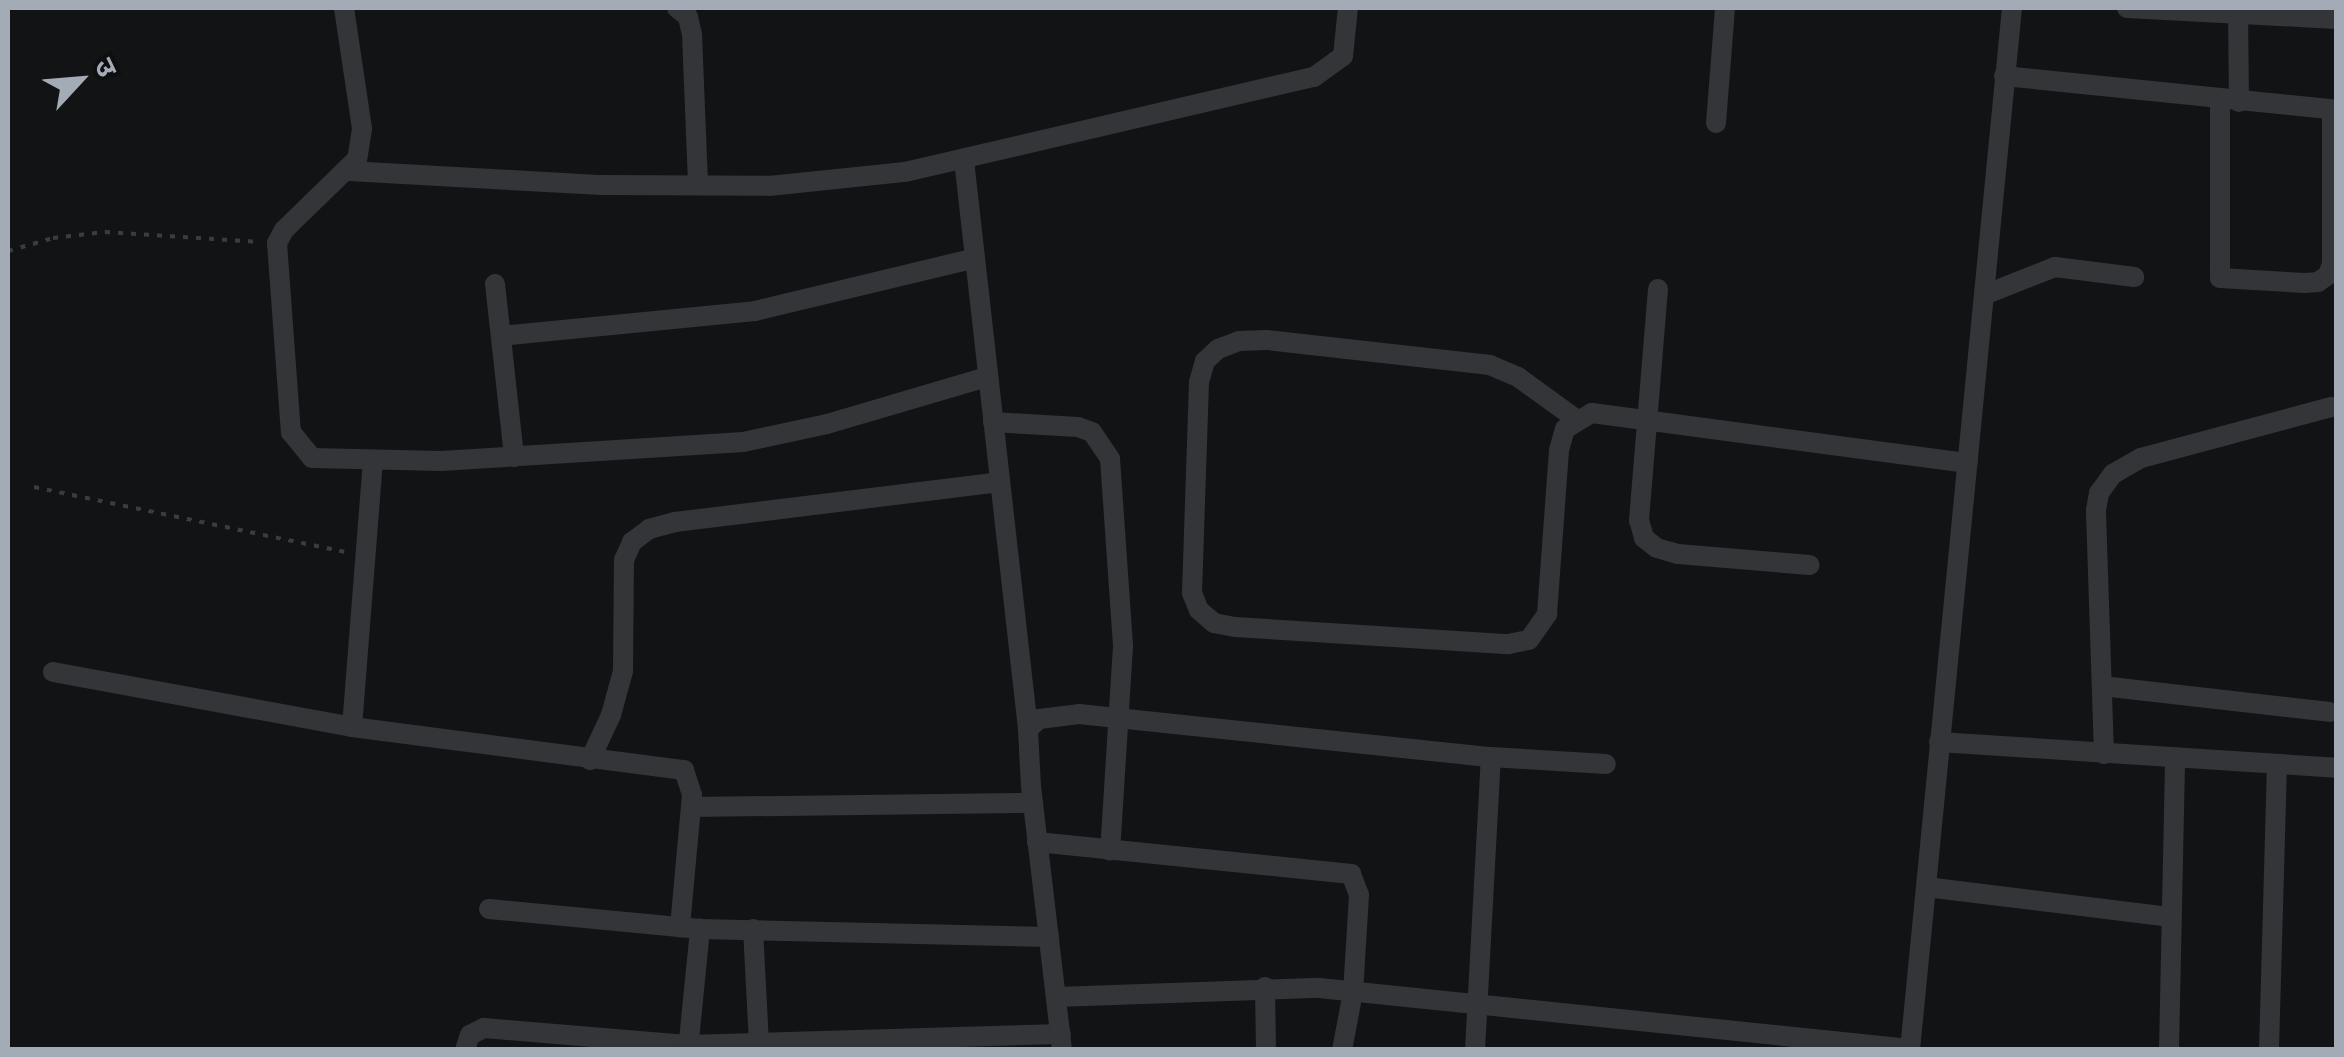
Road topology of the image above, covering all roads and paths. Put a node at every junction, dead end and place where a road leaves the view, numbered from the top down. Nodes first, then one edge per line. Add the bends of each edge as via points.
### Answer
1 (344, 8) edge
2 (676, 8) edge
3 (1348, 8) edge
4 (1725, 8) edge
5 (2012, 8) edge
6 (2128, 8) edge
7 (2238, 11) edge
8 (2336, 19) edge
9 (2004, 76) junction
10 (2230, 101) junction
11 (2334, 110) edge
12 (1716, 123) dead end
13 (964, 160) junction
14 (349, 171) junction
15 (698, 185) junction
16 (277, 243) junction
17 (8, 250) edge
18 (972, 259) junction
19 (2134, 277) dead end
20 (495, 284) dead end
21 (1658, 289) dead end
22 (1984, 295) junction
23 (501, 336) junction
24 (988, 377) junction
25 (2331, 407) dead end
26 (1576, 419) junction
27 (1644, 420) junction
28 (993, 422) junction
29 (514, 457) junction
30 (373, 463) junction
31 (1968, 463) junction
32 (1000, 482) junction
33 (34, 487) dead end
34 (369, 557) junction
35 (1810, 565) dead end
36 (53, 672) dead end
37 (2102, 686) junction
38 (2330, 712) dead end
39 (1122, 718) junction
40 (352, 727) junction
41 (1028, 729) junction
42 (1940, 742) junction
43 (2104, 754) junction
44 (1491, 757) junction
45 (2175, 759) junction
46 (590, 760) junction
47 (1606, 764) dead end
48 (2276, 766) junction
49 (2336, 768) edge
50 (1033, 804) junction
51 (690, 808) junction
52 (1037, 842) junction
53 (1110, 851) junction
54 (1926, 887) junction
55 (488, 909) dead end
56 (2169, 917) junction
57 (690, 928) junction
58 (753, 929) junction
59 (1048, 937) junction
60 (1265, 987) junction
61 (1353, 992) junction
62 (1056, 997) junction
63 (1478, 1008) junction
64 (1061, 1042) edge
65 (759, 1043) junction
66 (688, 1047) edge
67 (1910, 1049) edge
68 (465, 1050) edge
69 (1266, 1050) edge
70 (1342, 1050) edge
71 (1475, 1050) edge
72 (2169, 1050) edge
73 (2269, 1050) edge

1 - 14 street via 362,129
2 - 15 street via 688,17 692,34
3 - 13 street via 1343,56 1314,77
4 - 12 street
5 - 9 street
6 - 7 street
7 - 8 street
7 - 10 street
9 - 10 street
9 - 22 street
10 - 11 street
10 - 11 street via 2220,278 2304,284 2328,275
13 - 15 street via 852,180
13 - 18 street
14 - 15 street
14 - 16 street
16 - 17 path via 105,232
16 - 30 street via 296,443 312,458
18 - 23 street via 755,310
18 - 24 street
19 - 22 street via 2055,267
20 - 23 street
21 - 27 street
22 - 31 street
23 - 29 street
24 - 28 street
24 - 29 street via 744,442
25 - 37 street via 2141,458 2114,474 2096,510
26 - 26 street via 1565,428 1559,450 1548,614 1529,640 1235,627 1214,623 1199,610 1192,593 1198,382 1218,349 1266,340 1490,365
26 - 27 street via 1592,413
27 - 31 street
27 - 35 street via 1644,538 1678,554
28 - 32 street
28 - 39 street via 1078,427 1092,432 1110,460
29 - 30 street
30 - 34 street
31 - 42 street
32 - 41 street
32 - 46 street via 649,529 632,542 624,560 623,672
33 - 34 path
34 - 40 street
36 - 40 street
37 - 38 street
37 - 43 street
39 - 41 street via 1056,715
39 - 44 street
39 - 53 street
40 - 46 street
41 - 50 street
42 - 43 street
42 - 54 street
43 - 45 street
44 - 47 street
44 - 63 street
45 - 48 street
45 - 56 street
46 - 51 street via 684,770
48 - 49 street
48 - 73 street
50 - 51 street
50 - 52 street
51 - 57 street
52 - 53 street
52 - 59 street
53 - 61 street via 1350,874 1359,895
54 - 56 street
54 - 67 street
55 - 57 street
56 - 72 street
57 - 58 street
57 - 66 street
58 - 59 street
58 - 65 street
59 - 62 street
60 - 61 street
60 - 62 street
60 - 69 street
61 - 63 street
61 - 70 street
62 - 64 street
63 - 67 street
63 - 71 street
64 - 65 street
65 - 66 street
66 - 68 street via 484,1028 470,1035

